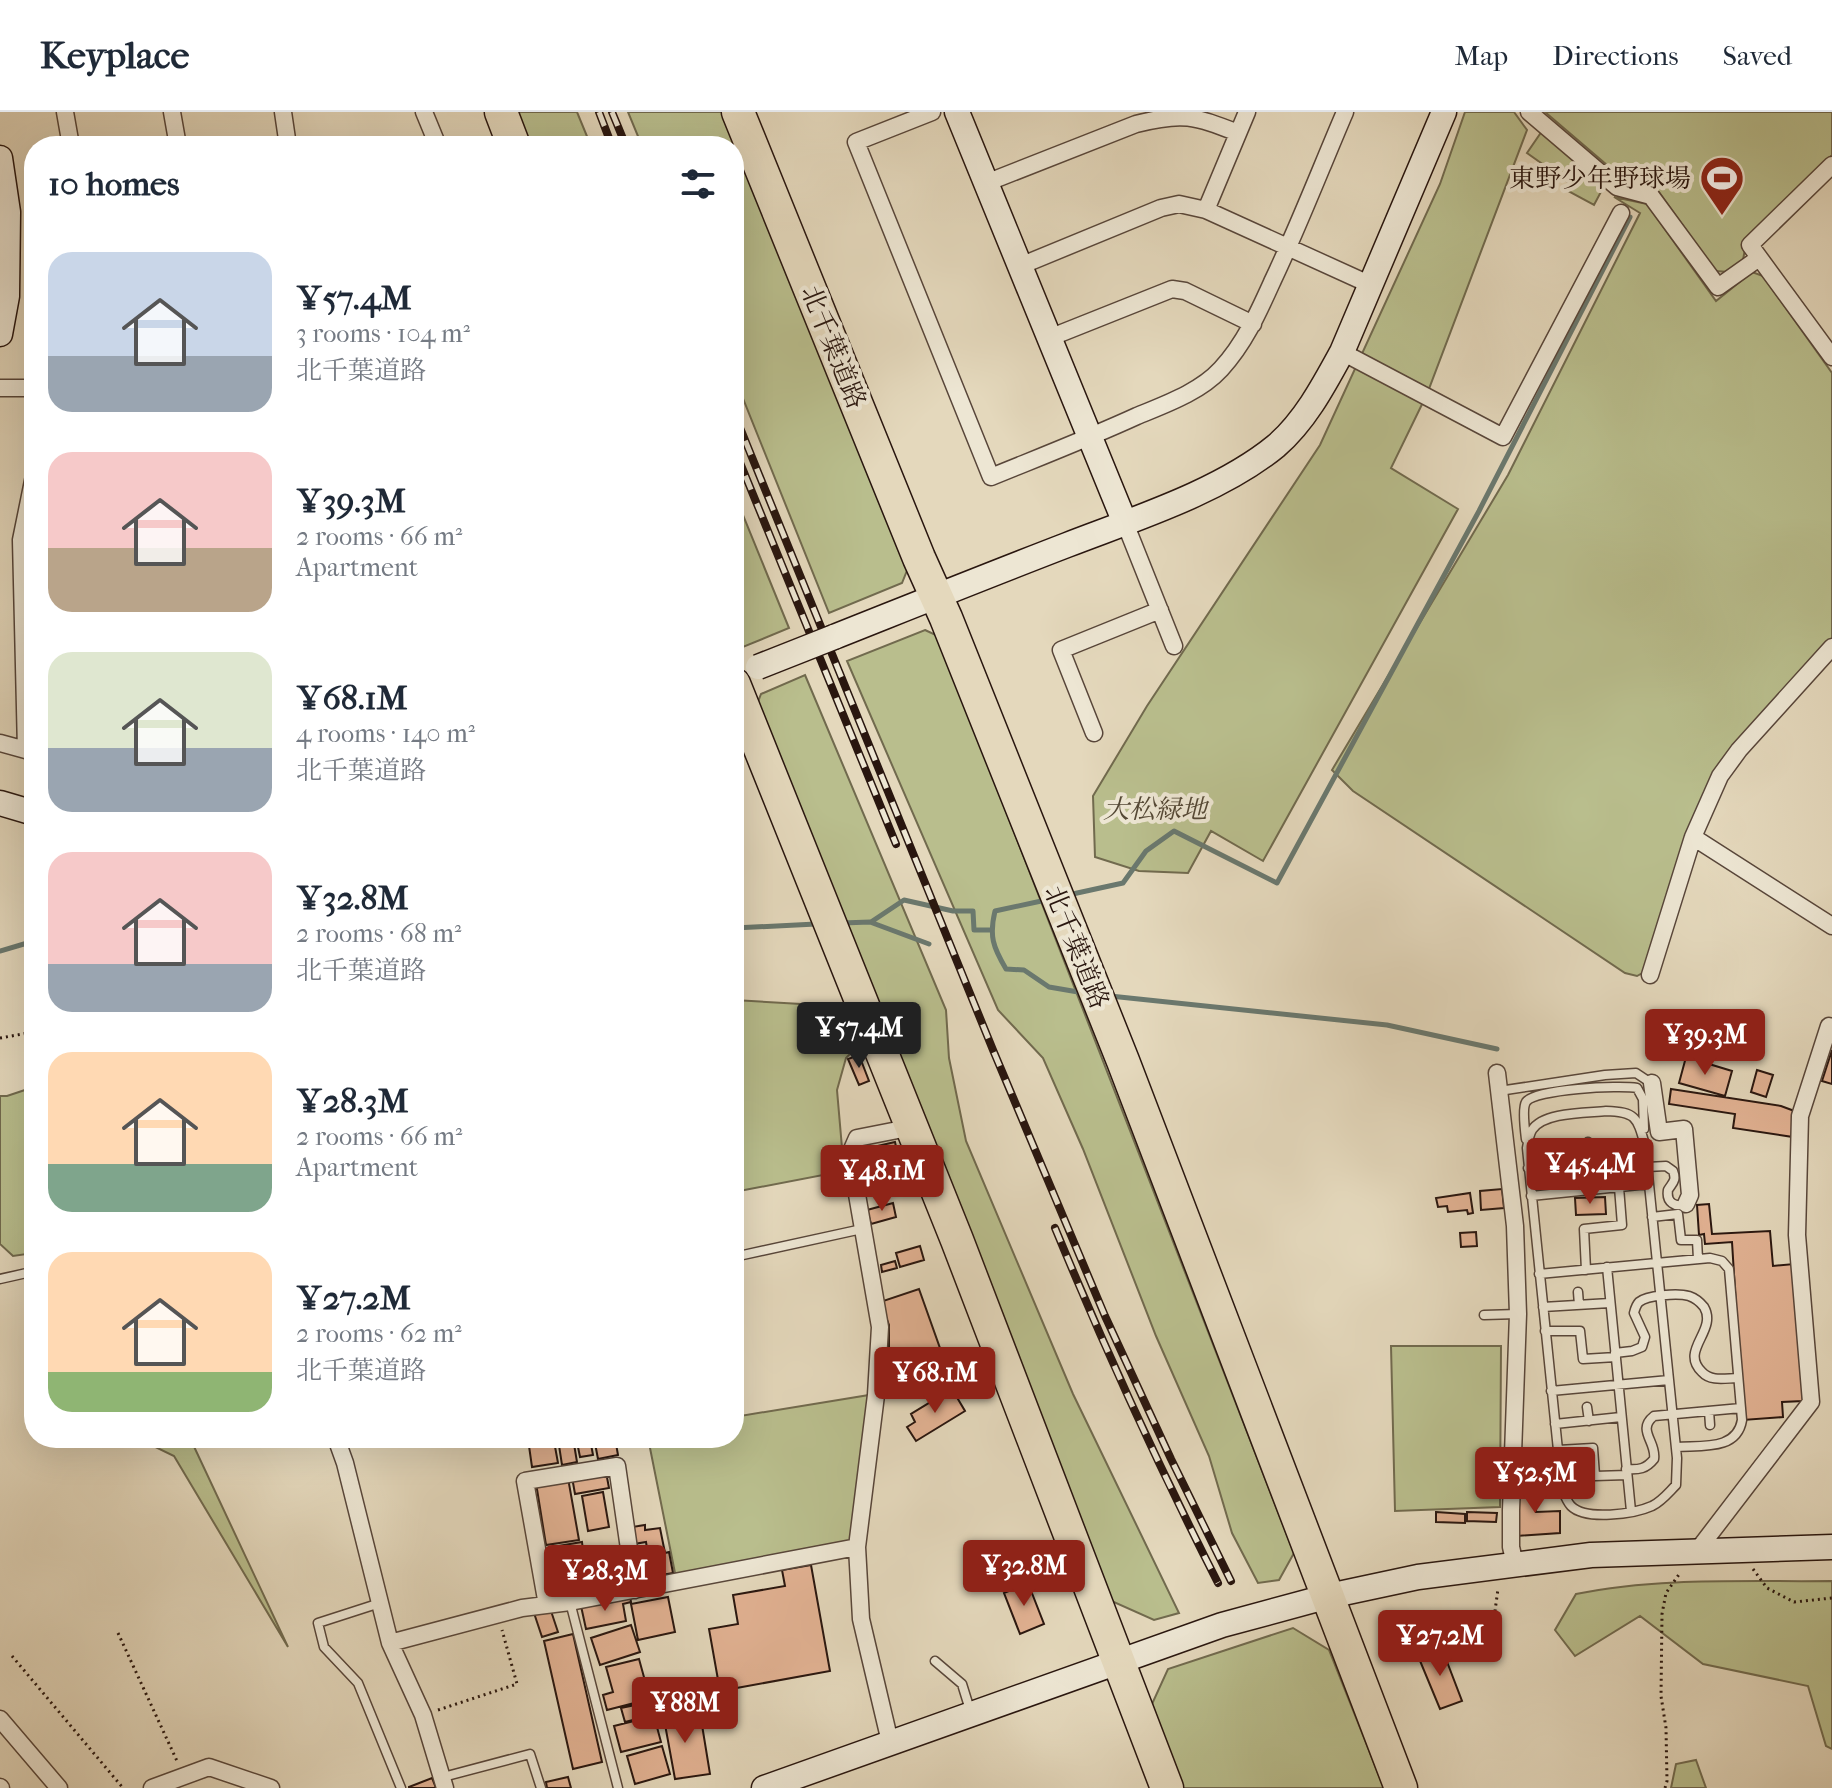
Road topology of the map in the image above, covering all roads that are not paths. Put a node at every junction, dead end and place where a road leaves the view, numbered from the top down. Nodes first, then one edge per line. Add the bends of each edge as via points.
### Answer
1 (65, 112) edge
2 (172, 112) edge
3 (283, 112) edge
4 (424, 112) edge
5 (501, 112) edge
6 (738, 112) edge
7 (932, 112) edge
8 (957, 112) edge
9 (1247, 112) edge
10 (1345, 112) edge
11 (1444, 112) edge
12 (1529, 112) edge
13 (1238, 133) junction
14 (69, 136) edge
15 (176, 136) edge
16 (287, 136) edge
17 (434, 136) edge
18 (510, 136) edge
19 (0, 158) edge
20 (1832, 165) edge
21 (986, 183) junction
22 (1206, 210) junction
23 (1621, 213) dead end
24 (1288, 247) junction
25 (1759, 258) junction
26 (1020, 266) junction
27 (1371, 285) junction
28 (1253, 324) junction
29 (0, 334) edge
30 (1049, 338) junction
31 (1342, 352) junction
32 (1832, 357) edge
33 (0, 388) edge
34 (24, 388) edge
35 (1089, 438) junction
36 (1125, 523) junction
37 (24, 525) edge
38 (924, 602) junction
39 (24, 610) edge
40 (1160, 610) junction
41 (1174, 646) dead end
42 (1832, 647) edge
43 (746, 676) edge
44 (1094, 733) dead end
45 (0, 743) edge
46 (24, 749) edge
47 (0, 803) edge
48 (24, 810) edge
49 (1693, 837) junction
50 (1832, 926) edge
51 (1650, 975) dead end
52 (1829, 1026) dead end
53 (1497, 1073) dead end
54 (1652, 1083) joint
55 (1499, 1091) junction
56 (913, 1127) junction
57 (1588, 1142) dead end
58 (1645, 1145) junction
59 (1527, 1148) junction
60 (1590, 1163) junction
61 (1647, 1163) junction
62 (1528, 1168) junction
63 (1649, 1184) junction
64 (1619, 1187) junction
65 (1531, 1196) junction
66 (1686, 1204) joint
67 (1652, 1217) junction
68 (863, 1229) junction
69 (744, 1255) edge
70 (1698, 1259) junction
71 (1657, 1263) junction
72 (1607, 1267) junction
73 (1586, 1270) junction
74 (24, 1274) edge
75 (1539, 1274) junction
76 (0, 1279) edge
77 (1578, 1292) dead end
78 (1660, 1296) junction
79 (1610, 1303) junction
80 (1579, 1305) junction
81 (1543, 1307) junction
82 (1518, 1314) junction
83 (1484, 1315) dead end
84 (1545, 1331) junction
85 (1616, 1355) junction
86 (1738, 1378) junction
87 (1669, 1380) junction
88 (1618, 1386) junction
89 (1551, 1391) junction
90 (1587, 1407) dead end
91 (1741, 1408) junction
92 (1709, 1411) junction
93 (1673, 1415) junction
94 (1621, 1417) junction
95 (1589, 1421) junction
96 (1555, 1424) junction
97 (1710, 1425) dead end
98 (1676, 1447) junction
99 (340, 1448) edge
100 (1558, 1450) junction
101 (1626, 1472) junction
102 (1631, 1511) junction
103 (857, 1547) junction
104 (1832, 1547) edge
105 (1697, 1551) junction
106 (1508, 1564) junction
107 (635, 1590) junction
108 (1329, 1596) junction
109 (570, 1602) junction
110 (381, 1603) junction
111 (547, 1605) junction
112 (390, 1643) junction
113 (935, 1661) dead end
114 (1118, 1662) junction
115 (971, 1714) junction
116 (0, 1719) edge
117 (890, 1742) junction
118 (444, 1782) edge
119 (779, 1786) edge
120 (59, 1788) edge
121 (152, 1788) edge
122 (271, 1788) edge
123 (401, 1788) edge
124 (541, 1788) edge
125 (618, 1788) edge
126 (1167, 1788) edge
127 (1401, 1788) edge

1 - 14 street
2 - 15 street
3 - 16 street
4 - 17 street
5 - 18 highway
6 - 38 highway, 北千葉道路 via 919,558
7 - 35 street via 856,142 991,477
8 - 21 street
9 - 13 street
10 - 24 street
11 - 27 street
12 - 25 street via 1617,187 1651,196 1718,287
13 - 21 street via 1199,117 1161,116
13 - 22 street
19 - 29 street via 8,212 7,296
20 - 25 street via 1750,245
21 - 26 street
22 - 24 street
22 - 26 street via 1179,204 1161,208
23 - 31 street via 1503,437
24 - 27 street
24 - 28 street
25 - 32 street
26 - 30 street
27 - 31 street
28 - 30 street via 1172,289
28 - 35 street via 1220,370 1196,389
30 - 35 street
31 - 36 street via 1303,417 1278,444 1217,484
33 - 34 street
35 - 36 street
36 - 38 street
36 - 40 street
37 - 39 street
38 - 43 street, bridge
38 - 108 highway, 北千葉道路 via 1017,797
40 - 41 street
40 - 44 street via 1061,650
42 - 49 street via 1739,750 1720,776
43 - 56 highway via 775,783
45 - 46 street
47 - 48 street
49 - 50 street
49 - 51 street
52 - 105 street via 1800,1116 1797,1235 1811,1402
53 - 55 street
54 - 55 lane via 1636,1073
54 - 66 street via 1659,1132 1684,1129 1690,1195
55 - 82 street via 1515,1226
56 - 68 street via 857,1138 850,1154
56 - 114 highway
57 - 60 lane
58 - 59 lane via 1639,1122 1625,1111 1606,1111 1538,1123
58 - 59 lane via 1643,1099 1637,1088 1624,1086 1528,1099
58 - 61 lane
59 - 62 lane
60 - 61 lane
60 - 62 lane
61 - 63 lane
61 - 66 lane via 1673,1171 1668,1198 1676,1206
62 - 65 lane
63 - 64 lane
63 - 67 lane
64 - 65 lane
64 - 73 lane via 1622,1225 1584,1229
65 - 75 lane
67 - 70 lane via 1678,1214 1681,1240 1697,1240
67 - 71 lane
68 - 69 lane
68 - 103 street via 880,1327
70 - 71 lane
70 - 86 lane via 1722,1261 1729,1269
71 - 72 lane
71 - 78 lane
72 - 73 lane
72 - 79 lane
73 - 75 lane
74 - 76 lane
75 - 81 lane
77 - 80 lane
78 - 85 lane via 1649,1296 1635,1308 1645,1337 1642,1347
78 - 86 lane via 1698,1300 1707,1326 1695,1349 1697,1366 1712,1378
78 - 87 lane
79 - 80 lane
79 - 85 lane
80 - 81 lane
81 - 84 lane
82 - 83 lane
82 - 106 street
84 - 85 lane via 1580,1331 1583,1359
84 - 89 lane
85 - 88 lane
86 - 91 lane
87 - 88 lane
87 - 93 lane
88 - 89 lane
88 - 94 lane
89 - 96 lane
90 - 95 lane
91 - 92 lane
91 - 98 lane via 1740,1431 1733,1438 1723,1444
92 - 93 lane
92 - 97 lane
93 - 98 lane
93 - 101 lane via 1648,1421 1656,1454 1651,1463
94 - 95 lane
94 - 101 lane
95 - 96 lane
96 - 100 lane
98 - 102 lane via 1676,1485 1650,1508
99 - 110 street
100 - 101 lane via 1593,1448 1595,1476
100 - 102 lane via 1569,1505 1597,1516
101 - 102 lane
103 - 107 street
103 - 117 street via 861,1619
104 - 105 street
105 - 106 street
106 - 108 street
107 - 109 street
107 - 111 street via 617,1466 525,1481
108 - 114 street via 1222,1625
108 - 127 highway, 北千葉道路
109 - 111 street
109 - 125 lane
110 - 112 street
110 - 123 lane via 318,1623 324,1647 358,1683
111 - 112 street
112 - 118 street via 423,1715
113 - 115 lane via 962,1684
114 - 115 street
114 - 126 highway
115 - 117 street
116 - 120 street
117 - 119 street
118 - 124 lane via 530,1754
121 - 122 street via 209,1767

